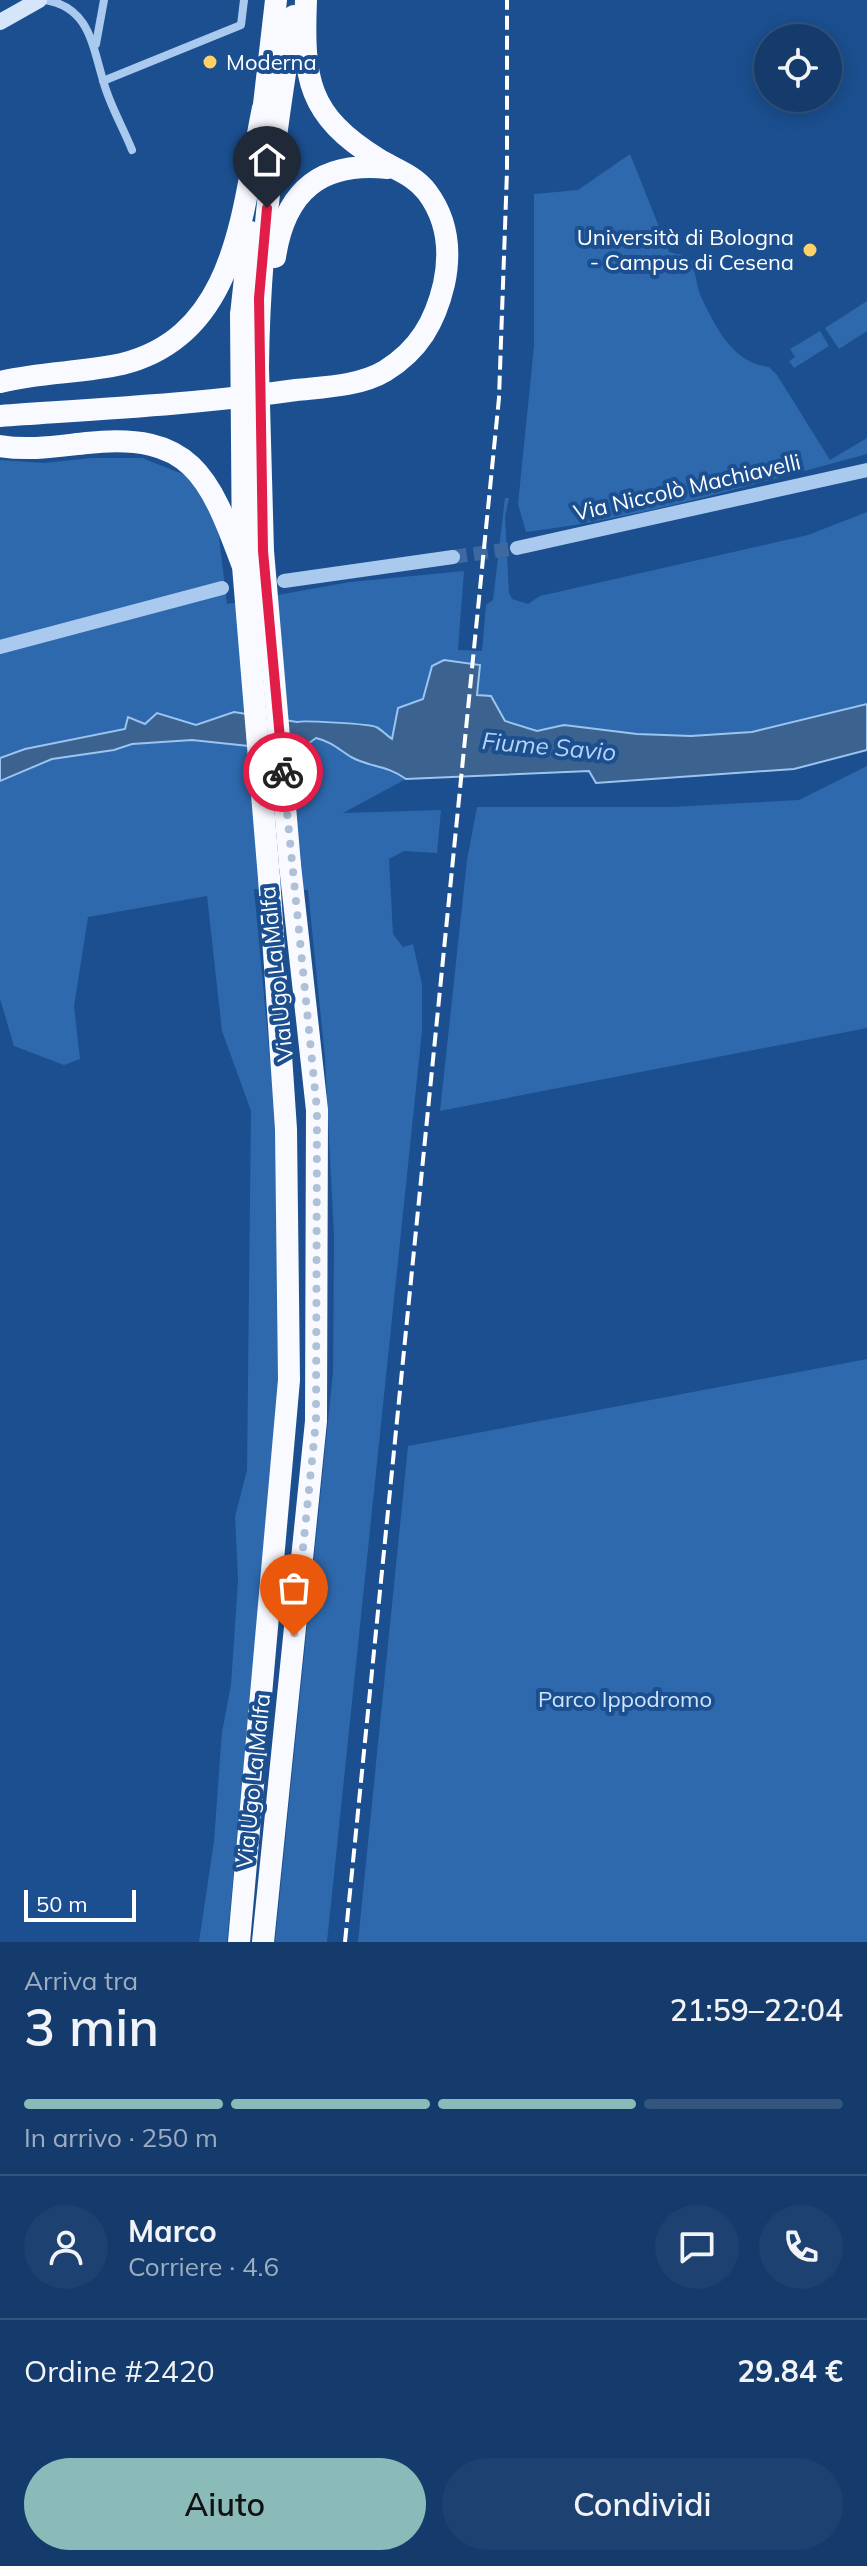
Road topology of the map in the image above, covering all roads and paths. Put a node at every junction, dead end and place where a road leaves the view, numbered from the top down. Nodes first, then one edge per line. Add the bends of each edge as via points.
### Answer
1 (42, 0) edge
2 (97, 0) edge
3 (104, 0) edge
4 (244, 0) edge
5 (276, 0) edge
6 (296, 0) edge
7 (306, 0) edge
8 (103, 11) junction
9 (0, 22) edge
10 (96, 44) junction
11 (103, 81) junction
12 (263, 108) junction
13 (132, 150) dead end
14 (394, 168) junction
15 (258, 368) junction
16 (0, 382) edge
17 (0, 416) edge
18 (0, 446) edge
19 (867, 470) edge
20 (517, 548) tunnel mouth
21 (453, 557) tunnel mouth
22 (243, 566) junction
23 (284, 581) dead end
24 (222, 588) dead end
25 (0, 647) edge
26 (239, 1942) edge
27 (263, 1942) edge

1 - 9 main road
1 - 10 street via 72,10
2 - 8 street
3 - 8 street
4 - 11 street via 241,25
5 - 12 highway, Via Ugo La Malfa
6 - 15 highway, Via Ugo La Malfa via 273,147
7 - 14 highway via 310,83 324,113 336,130
8 - 10 street
10 - 11 street
11 - 13 street
12 - 16 highway via 228,269 191,329 157,352 120,364
12 - 22 highway, Via Ugo La Malfa, bridge via 241,315
14 - 15 highway via 334,171 297,195 277,244
14 - 17 highway via 414,178 438,207 447,233 448,266 428,332 382,372 349,383 239,398
15 - 27 highway, Via Ugo La Malfa, bridge via 263,551 317,1110 316,1421
18 - 22 highway via 35,449 121,439 173,450 201,474
19 - 20 street, Via Niccolò Machiavelli
21 - 23 street
22 - 26 highway, Via Ugo La Malfa, bridge via 286,1129 289,1380
24 - 25 street

